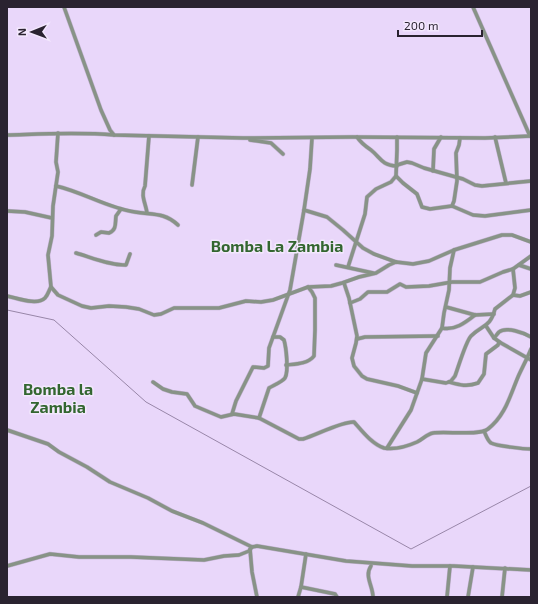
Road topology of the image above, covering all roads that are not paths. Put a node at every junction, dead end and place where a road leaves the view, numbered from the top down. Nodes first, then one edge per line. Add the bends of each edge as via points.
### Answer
1 (64, 7) edge
2 (473, 7) edge
3 (58, 133) junction
4 (7, 135) edge
5 (114, 135) junction
6 (149, 136) junction
7 (530, 136) edge
8 (198, 137) junction
9 (357, 137) junction
10 (397, 137) junction
11 (441, 137) junction
12 (495, 137) junction
13 (312, 138) junction
14 (460, 138) junction
15 (245, 139) dead end
16 (283, 154) dead end
17 (397, 166) junction
18 (432, 171) junction
19 (396, 176) junction
20 (456, 177) junction
21 (530, 180) edge
22 (506, 184) junction
23 (192, 185) dead end
24 (56, 186) junction
25 (452, 206) junction
26 (122, 210) junction
27 (304, 210) junction
28 (531, 210) edge
29 (7, 211) edge
30 (147, 213) junction
31 (52, 218) junction
32 (178, 225) dead end
33 (96, 235) dead end
34 (355, 241) junction
35 (531, 242) edge
36 (454, 250) junction
37 (76, 253) dead end
38 (130, 254) dead end
39 (531, 256) edge
40 (396, 262) junction
41 (519, 265) junction
42 (336, 266) dead end
43 (348, 267) junction
44 (531, 269) edge
45 (513, 270) junction
46 (376, 273) junction
47 (344, 282) junction
48 (449, 282) junction
49 (51, 287) junction
50 (308, 287) junction
51 (531, 292) edge
52 (287, 295) junction
53 (513, 295) junction
54 (7, 296) edge
55 (350, 303) junction
56 (446, 307) junction
57 (494, 314) junction
58 (475, 315) junction
59 (486, 326) junction
60 (442, 328) junction
61 (438, 336) junction
62 (273, 337) junction
63 (531, 337) edge
64 (494, 338) junction
65 (357, 339) junction
66 (499, 342) junction
67 (531, 349) edge
68 (529, 359) edge
69 (286, 365) junction
70 (422, 379) junction
71 (153, 382) dead end
72 (449, 382) junction
73 (417, 393) junction
74 (232, 414) junction
75 (259, 418) junction
76 (7, 430) edge
77 (484, 431) junction
78 (387, 448) junction
79 (531, 449) edge
80 (251, 548) junction
81 (306, 554) junction
82 (7, 566) edge
83 (371, 566) dead end
84 (450, 566) junction
85 (473, 567) junction
86 (505, 568) junction
87 (531, 570) edge
88 (301, 587) junction
89 (257, 597) edge
90 (298, 597) edge
91 (337, 597) edge
92 (373, 597) edge
93 (447, 597) edge
94 (468, 597) edge
95 (502, 597) edge

1 - 5 street via 101,110
2 - 7 street
3 - 4 street
3 - 5 street
3 - 24 street
5 - 6 street
6 - 8 street
6 - 30 street via 143,189
7 - 12 street
8 - 13 street
8 - 23 street
9 - 10 street
9 - 13 street
9 - 17 street via 383,163
10 - 11 street
10 - 17 street
11 - 14 street
11 - 18 street via 434,149
12 - 14 street
12 - 22 street
13 - 27 street
14 - 20 street via 456,153
15 - 16 street via 271,143
17 - 18 street via 407,162
17 - 19 street
18 - 20 street
19 - 25 street via 417,194 422,207 430,209
19 - 34 street via 368,197
20 - 22 street via 482,186
20 - 25 street via 456,192
21 - 22 street
24 - 26 street
24 - 31 street
25 - 28 street via 473,215 485,216
26 - 30 street
26 - 33 street via 116,216 113,231 109,234 101,232
27 - 34 street via 327,217
27 - 52 street
29 - 31 street
30 - 32 street via 172,219
31 - 49 street via 48,255
34 - 40 street via 374,254
34 - 43 street
35 - 36 street via 502,234
36 - 40 street via 429,261 413,264
36 - 48 street
37 - 38 street via 121,265 126,265
39 - 41 street
40 - 46 street
41 - 44 street
41 - 45 street
42 - 43 street
43 - 46 street
45 - 48 street via 480,282
45 - 53 street
46 - 47 street
47 - 50 street via 331,286
47 - 55 street
48 - 55 street via 415,287 400,284 387,292 368,292
48 - 56 street
49 - 52 street via 58,294 82,306 126,306 154,315 172,308 219,308 273,300
49 - 54 street via 45,298 36,302
50 - 52 street
50 - 69 street via 314,298 314,356 306,362
51 - 53 street via 520,296
52 - 62 street
53 - 57 street via 497,307
55 - 65 street
56 - 58 street
56 - 60 street
57 - 58 street
57 - 59 street
58 - 60 street via 461,325 449,329
59 - 64 street
59 - 72 street via 470,336 455,376
60 - 61 street
61 - 65 street
61 - 70 street via 426,353
62 - 69 street via 284,340
62 - 74 street via 269,348 268,366 253,367
63 - 64 street via 505,330
64 - 66 street
65 - 73 street via 353,362 362,376
66 - 68 street
66 - 72 street via 486,354 484,374 478,383 460,386
67 - 68 street
68 - 77 street via 498,420
69 - 75 street via 285,377 269,388
70 - 72 street
70 - 73 street
71 - 74 street via 163,389 187,394 195,406 219,416
73 - 78 street via 411,410
74 - 75 street
75 - 78 street via 299,439 354,422 378,446
76 - 80 street via 48,444 110,482 203,523
77 - 78 street via 432,433 418,442 398,448
77 - 79 street via 492,443
80 - 81 street via 257,546
80 - 82 street via 239,555 204,560 50,554
80 - 89 street
81 - 84 street via 346,562
81 - 88 street
83 - 92 street via 368,574
84 - 85 street
84 - 93 street
85 - 86 street
85 - 94 street
86 - 87 street
86 - 95 street
88 - 90 street
88 - 91 street via 335,594

